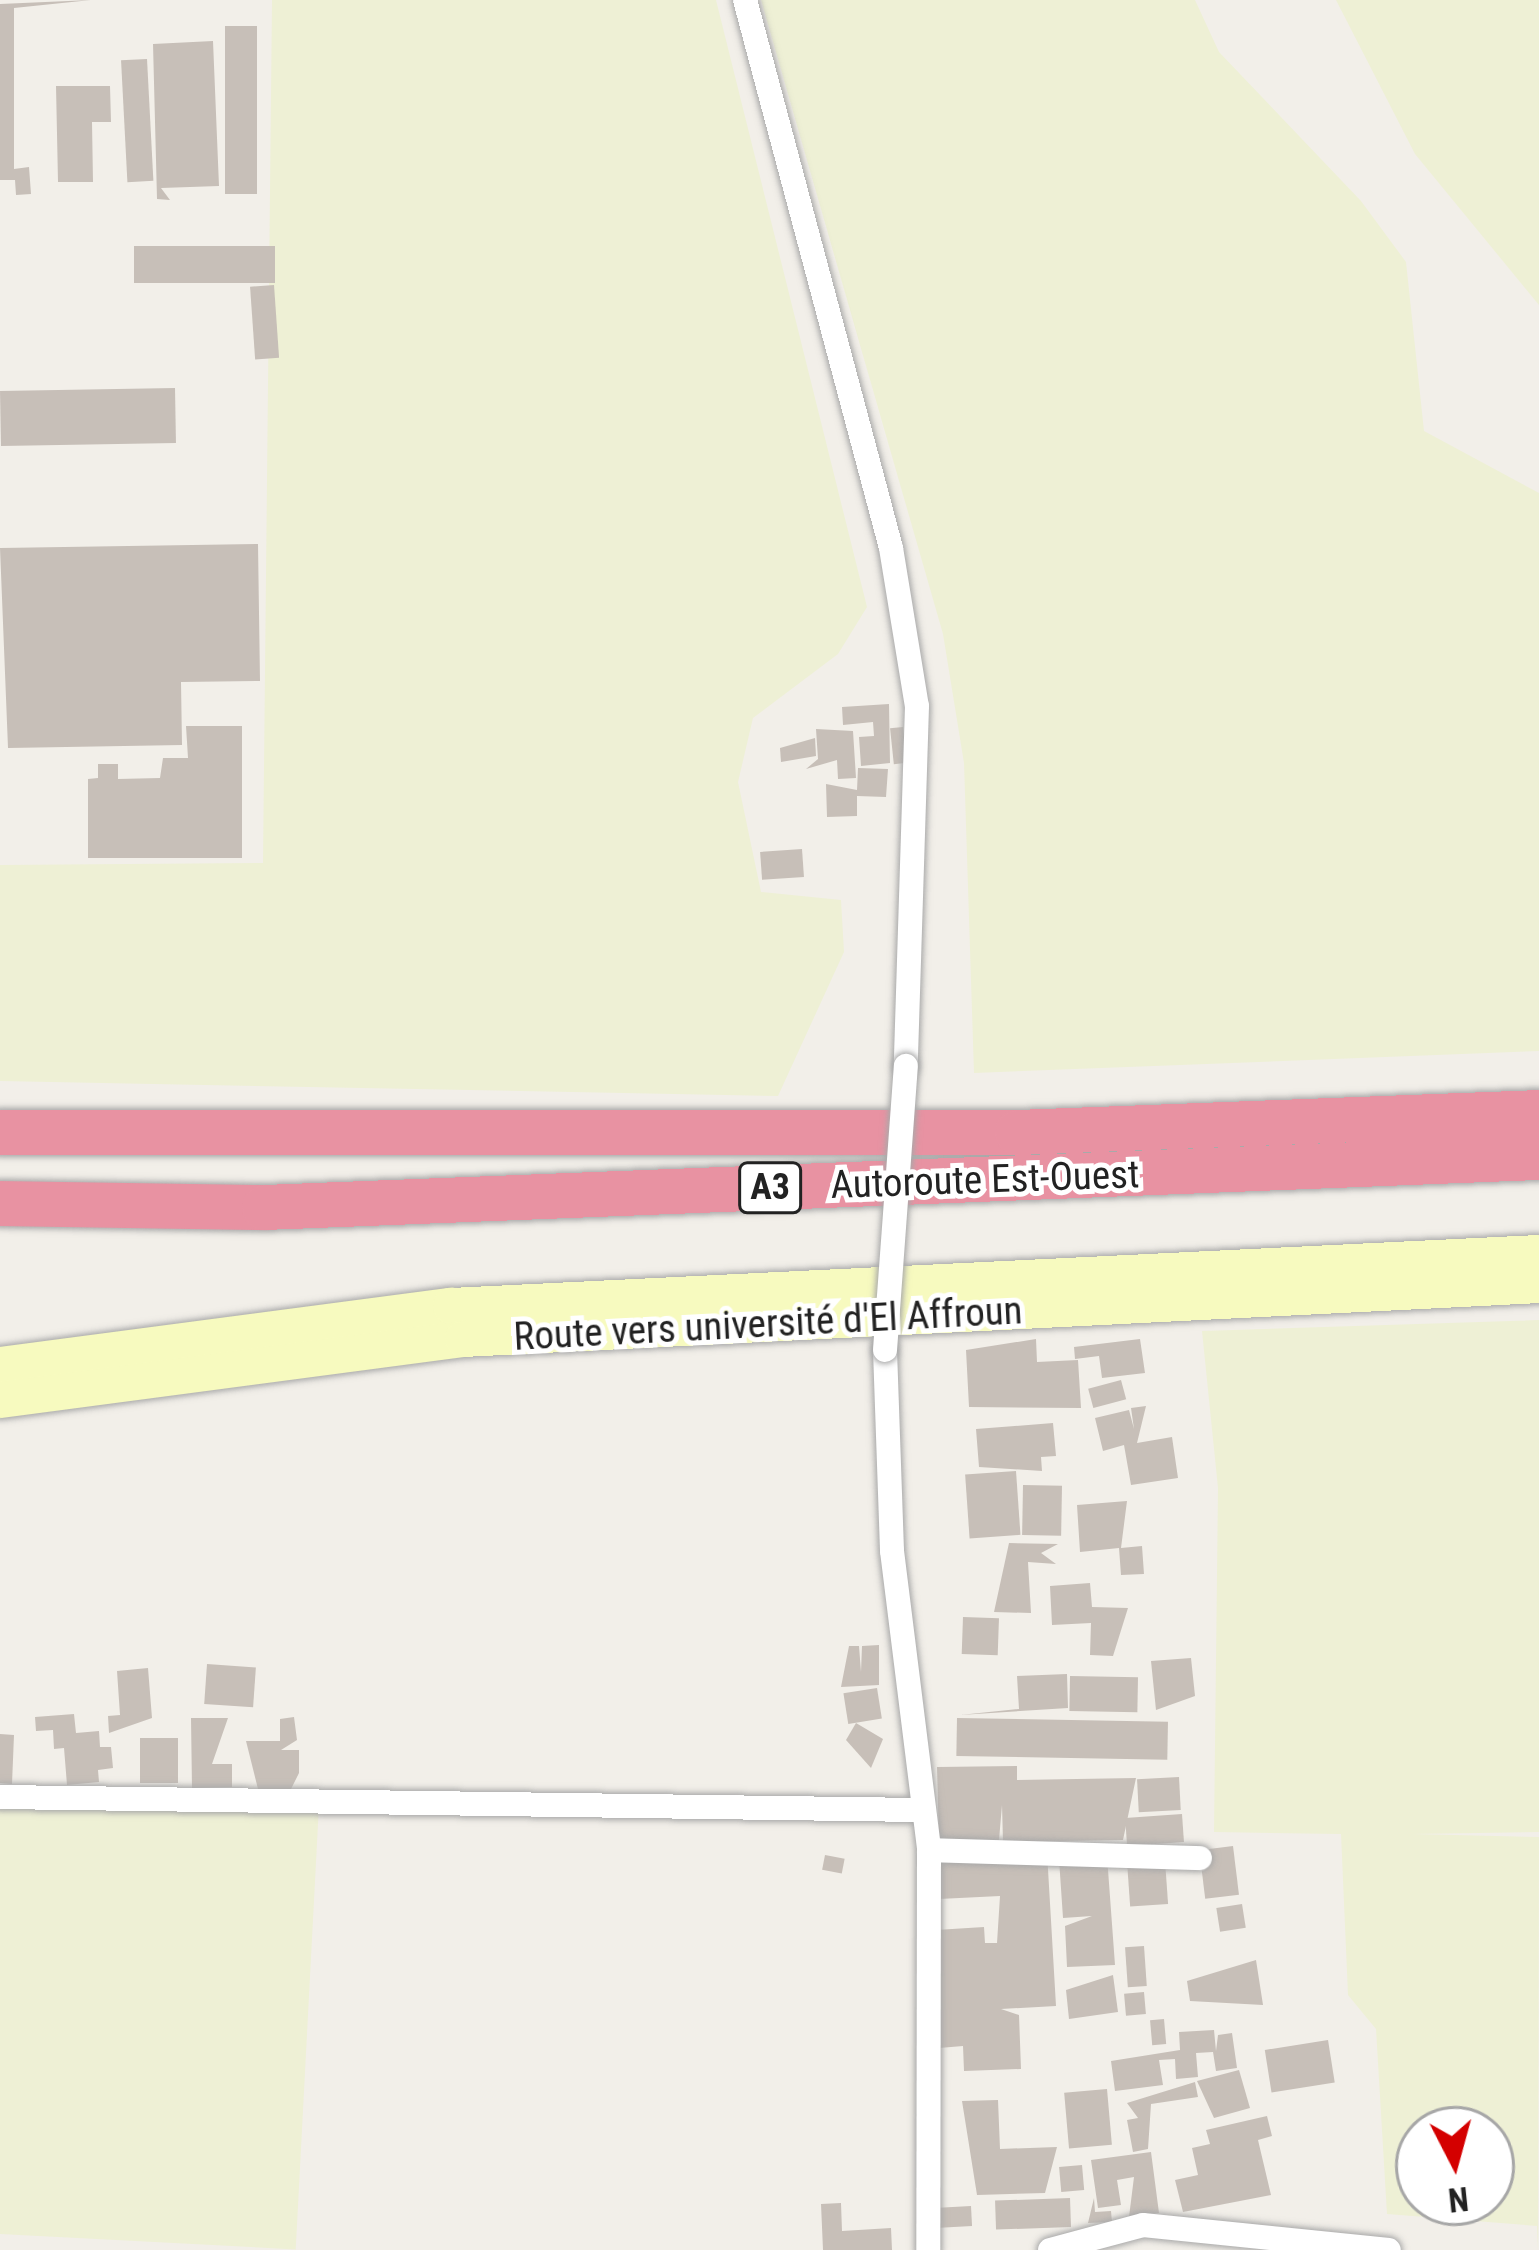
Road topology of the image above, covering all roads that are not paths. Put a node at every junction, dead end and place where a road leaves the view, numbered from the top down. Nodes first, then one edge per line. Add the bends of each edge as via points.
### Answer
1 (745, 0) edge
2 (1539, 1112) edge
3 (0, 1132) edge
4 (1539, 1156) edge
5 (0, 1203) edge
6 (1539, 1253) edge
7 (1539, 1286) edge
8 (0, 1365) edge
9 (0, 1400) edge
10 (0, 1797) edge
11 (924, 1810) junction
12 (929, 1850) junction
13 (1200, 1858) dead end
14 (928, 2250) edge
15 (1050, 2250) edge
16 (1388, 2250) edge

1 - 11 street, bridge via 892,548 917,706 884,1454
2 - 3 highway, Autoroute Est-Ouest / A3 via 1017,1132
4 - 5 highway, Autoroute Est-Ouest / A3 via 264,1207
6 - 8 main road, Route vers université d'El Affroun via 451,1306
7 - 9 main road, Route vers université d'El Affroun via 463,1339
10 - 11 street
11 - 12 street
12 - 13 street
12 - 14 street
15 - 16 street via 1143,2225

